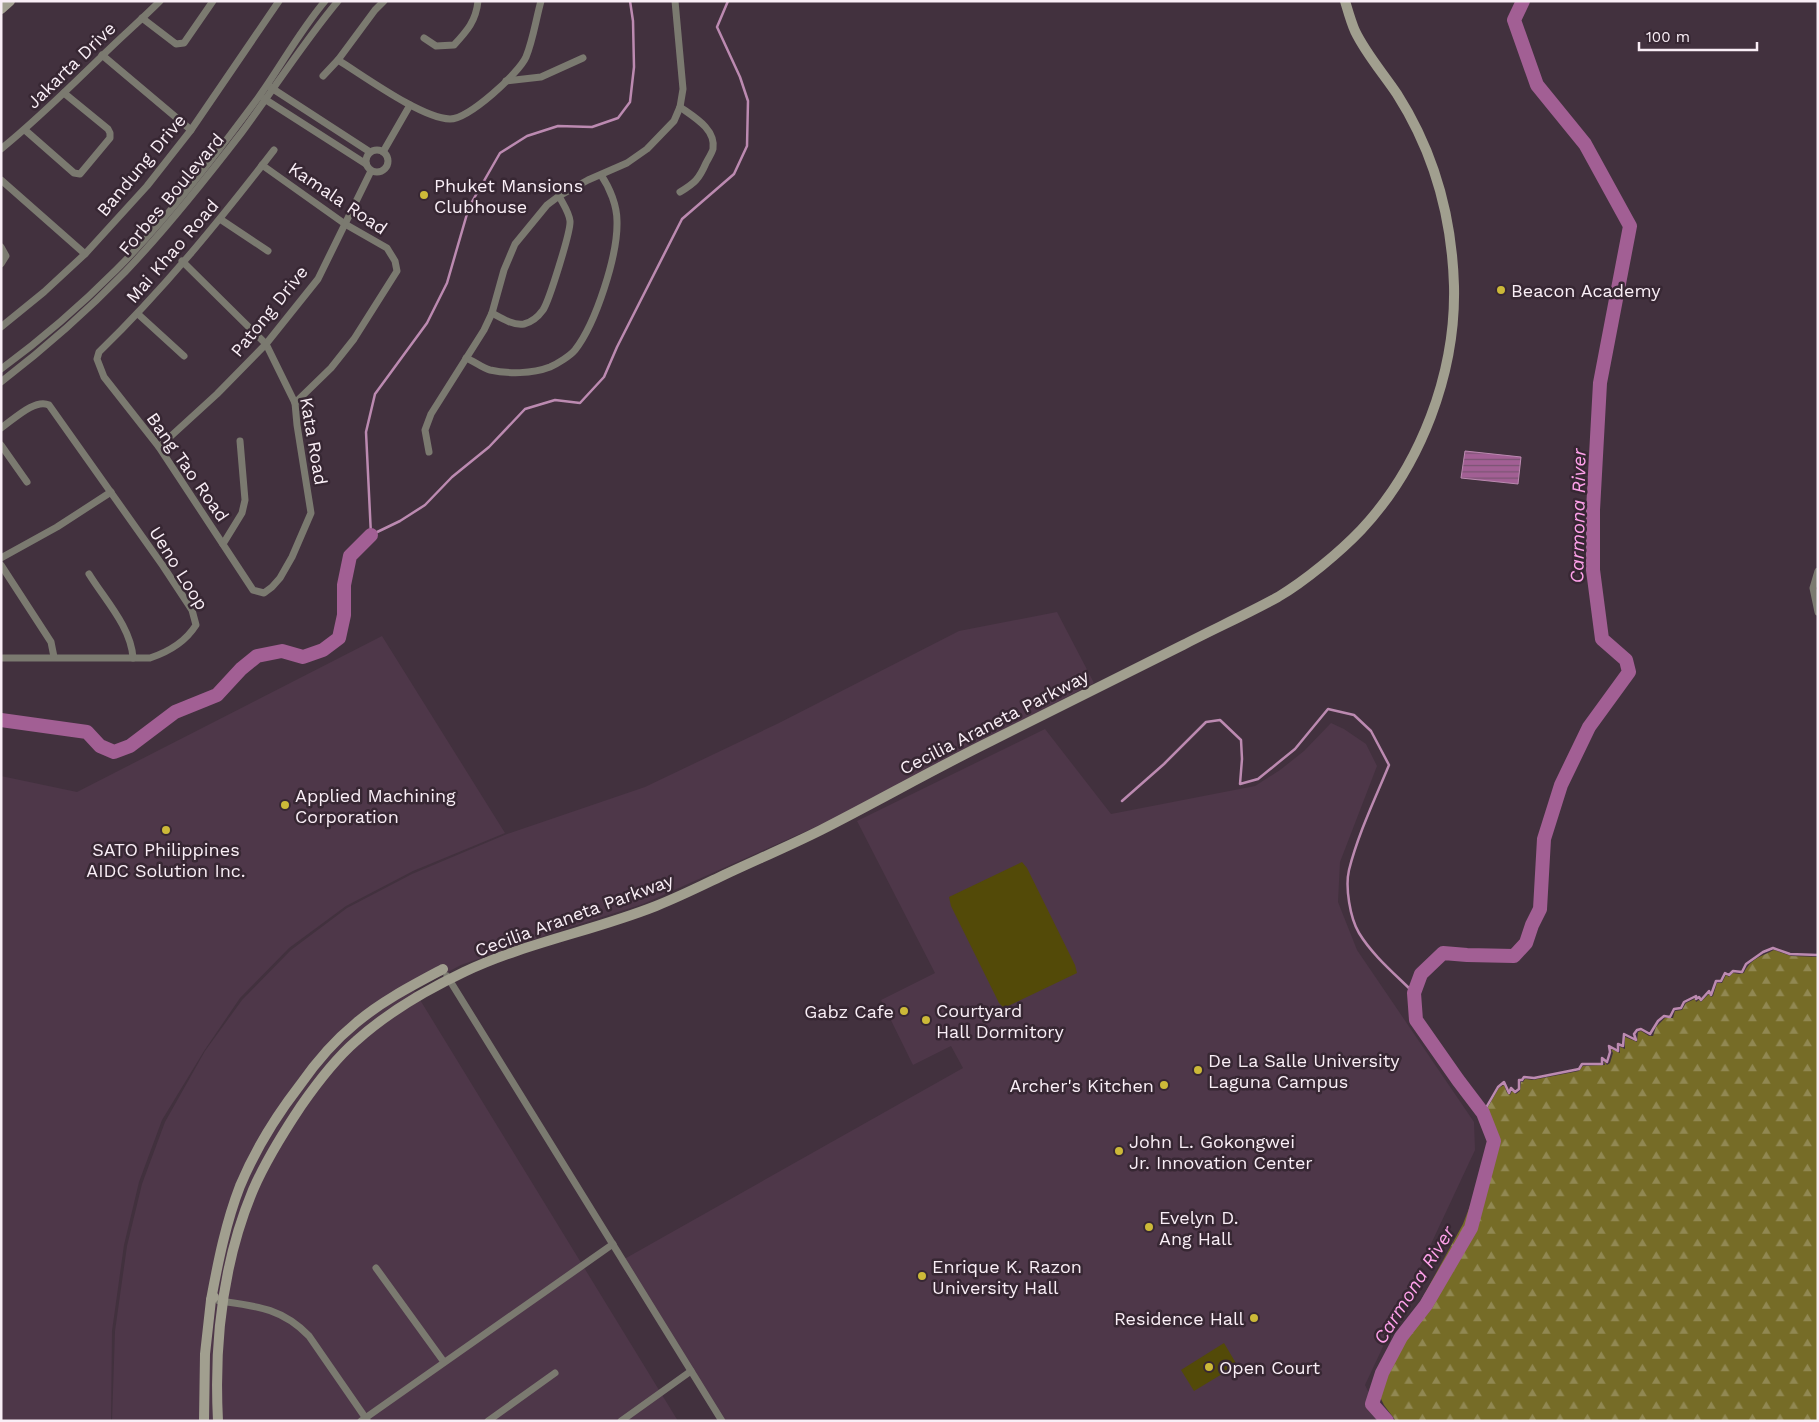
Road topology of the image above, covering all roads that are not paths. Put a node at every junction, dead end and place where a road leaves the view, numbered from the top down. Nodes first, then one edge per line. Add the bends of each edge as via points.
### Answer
1 (10, 1) edge
2 (160, 1) edge
3 (213, 1) edge
4 (279, 1) edge
5 (325, 1) edge
6 (338, 1) edge
7 (384, 1) edge
8 (478, 1) edge
9 (541, 1) edge
10 (675, 1) edge
11 (1344, 1) edge
12 (1, 9) edge
13 (142, 18) junction
14 (424, 38) dead end
15 (102, 55) junction
16 (584, 58) dead end
17 (338, 60) junction
18 (323, 76) dead end
19 (506, 80) junction
20 (269, 87) junction
21 (64, 93) junction
22 (263, 98) junction
23 (410, 105) junction
24 (680, 106) junction
25 (24, 130) junction
26 (191, 130) junction
27 (1, 149) edge
28 (274, 150) dead end
29 (370, 152) junction
30 (383, 152) junction
31 (366, 164) junction
32 (262, 165) junction
33 (371, 171) junction
34 (601, 175) junction
35 (1, 180) edge
36 (680, 192) dead end
37 (559, 196) junction
38 (220, 219) junction
39 (345, 224) junction
40 (1, 247) edge
41 (268, 251) dead end
42 (85, 254) junction
43 (182, 261) junction
44 (1, 264) edge
45 (492, 313) junction
46 (138, 314) junction
47 (1, 327) edge
48 (266, 344) junction
49 (99, 352) joint
50 (184, 356) dead end
51 (466, 358) junction
52 (1, 369) edge
53 (1, 382) edge
54 (295, 402) junction
55 (1, 428) edge
56 (240, 441) dead end
57 (1, 445) edge
58 (159, 447) junction
59 (429, 452) dead end
60 (27, 482) dead end
61 (111, 492) junction
62 (223, 544) junction
63 (1, 558) edge
64 (1, 565) edge
65 (1818, 571) edge
66 (89, 574) dead end
67 (264, 593) joint
68 (1818, 612) edge
69 (54, 657) junction
70 (1, 658) edge
71 (133, 658) junction
72 (443, 969) joint
73 (449, 980) junction
74 (613, 1244) junction
75 (376, 1268) dead end
76 (226, 1282) junction
77 (211, 1300) junction
78 (223, 1302) junction
79 (444, 1362) junction
80 (692, 1371) junction
81 (556, 1374) dead end
82 (364, 1420) edge
83 (204, 1421) edge
84 (218, 1421) edge
85 (488, 1421) edge
86 (621, 1421) edge
87 (722, 1421) edge

1 - 12 street
2 - 13 street, Jakarta Drive
3 - 13 street via 184,43 176,44
4 - 26 street, Bandung Drive
5 - 20 street, Forbes Boulevard via 306,24
6 - 20 street, Forbes Boulevard
7 - 17 street
8 - 14 street via 477,16 454,45 436,46
9 - 19 street via 525,58
10 - 24 street via 682,65
11 - 73 street, Cecilia Araneta Parkway via 1355,31 1397,94 1435,172 1446,208 1454,288 1453,328 1447,362 1418,448 1387,497 1363,527 1338,552 1281,595 987,742 823,829 656,906 492,960
13 - 15 street, Jakarta Drive
15 - 21 street, Jakarta Drive
15 - 26 street
16 - 19 street via 541,77
17 - 18 street
17 - 23 street
19 - 23 street via 468,114 451,119
20 - 22 street, Forbes Boulevard
20 - 29 street
21 - 25 street, Jakarta Drive
21 - 25 street via 110,134 80,174 74,173
22 - 31 street
22 - 52 street, Forbes Boulevard via 116,270 43,338
22 - 53 street, Forbes Boulevard via 197,189 125,272 46,346
23 - 30 street
24 - 34 street via 674,121 647,149
24 - 36 street via 704,124 713,149 695,183
25 - 27 street, Jakarta Drive
26 - 42 street, Bandung Drive via 147,186
28 - 32 street, Mai Khao Road
29 - 30 street
29 - 31 street
30 - 33 street via 388,161 386,167 381,172
31 - 33 street
32 - 38 street, Mai Khao Road
32 - 39 street, Kamala Road
33 - 39 street, Patong Drive
34 - 37 street
34 - 51 street via 612,196 617,220 616,237 604,290 574,351 550,367 520,373 489,370
35 - 42 street
37 - 45 street via 547,205 515,244
37 - 45 street via 570,223 544,309 534,320 523,324 512,323
38 - 41 street
38 - 43 street, Mai Khao Road
39 - 48 street, Patong Drive via 318,279
39 - 54 street, Kamala Road via 387,248 397,271 354,339 331,368
40 - 44 street via 6,256
42 - 47 street, Bandung Drive
43 - 46 street, Mai Khao Road
43 - 48 street, Kata Road
45 - 51 street
46 - 49 street, Mai Khao Road
46 - 50 street
48 - 54 street, Kata Road
48 - 58 street, Patong Drive
49 - 58 street, Bang Tao Road via 97,359 104,377
51 - 59 street via 431,414 426,430
54 - 67 street, Kata Road via 311,513 280,578
55 - 61 street, Ueno Loop via 35,404 44,402
56 - 62 street via 245,500 242,513
57 - 60 street
58 - 62 street, Bang Tao Road
61 - 63 street
61 - 71 street, Ueno Loop via 192,610 196,625 180,642 160,655
62 - 67 street, Bang Tao Road via 253,590
64 - 69 street via 51,642
65 - 68 street via 1813,588
66 - 71 street via 121,624
69 - 70 street, Ueno Loop
69 - 71 street, Ueno Loop
72 - 73 street
72 - 77 street via 380,1006 344,1033 320,1058 286,1103 259,1147 240,1187 223,1243
73 - 74 street
73 - 76 street, Cecilia Araneta Parkway via 368,1031 339,1058 311,1092 276,1145 252,1194
74 - 79 street
74 - 80 street
75 - 79 street
76 - 77 street, Cecilia Araneta Parkway
76 - 78 street, Cecilia Araneta Parkway
77 - 78 street
77 - 83 street via 205,1354
78 - 82 street via 268,1309 300,1328 309,1336
78 - 84 street, Cecilia Araneta Parkway
79 - 82 street
80 - 86 street
80 - 87 street
81 - 85 street

